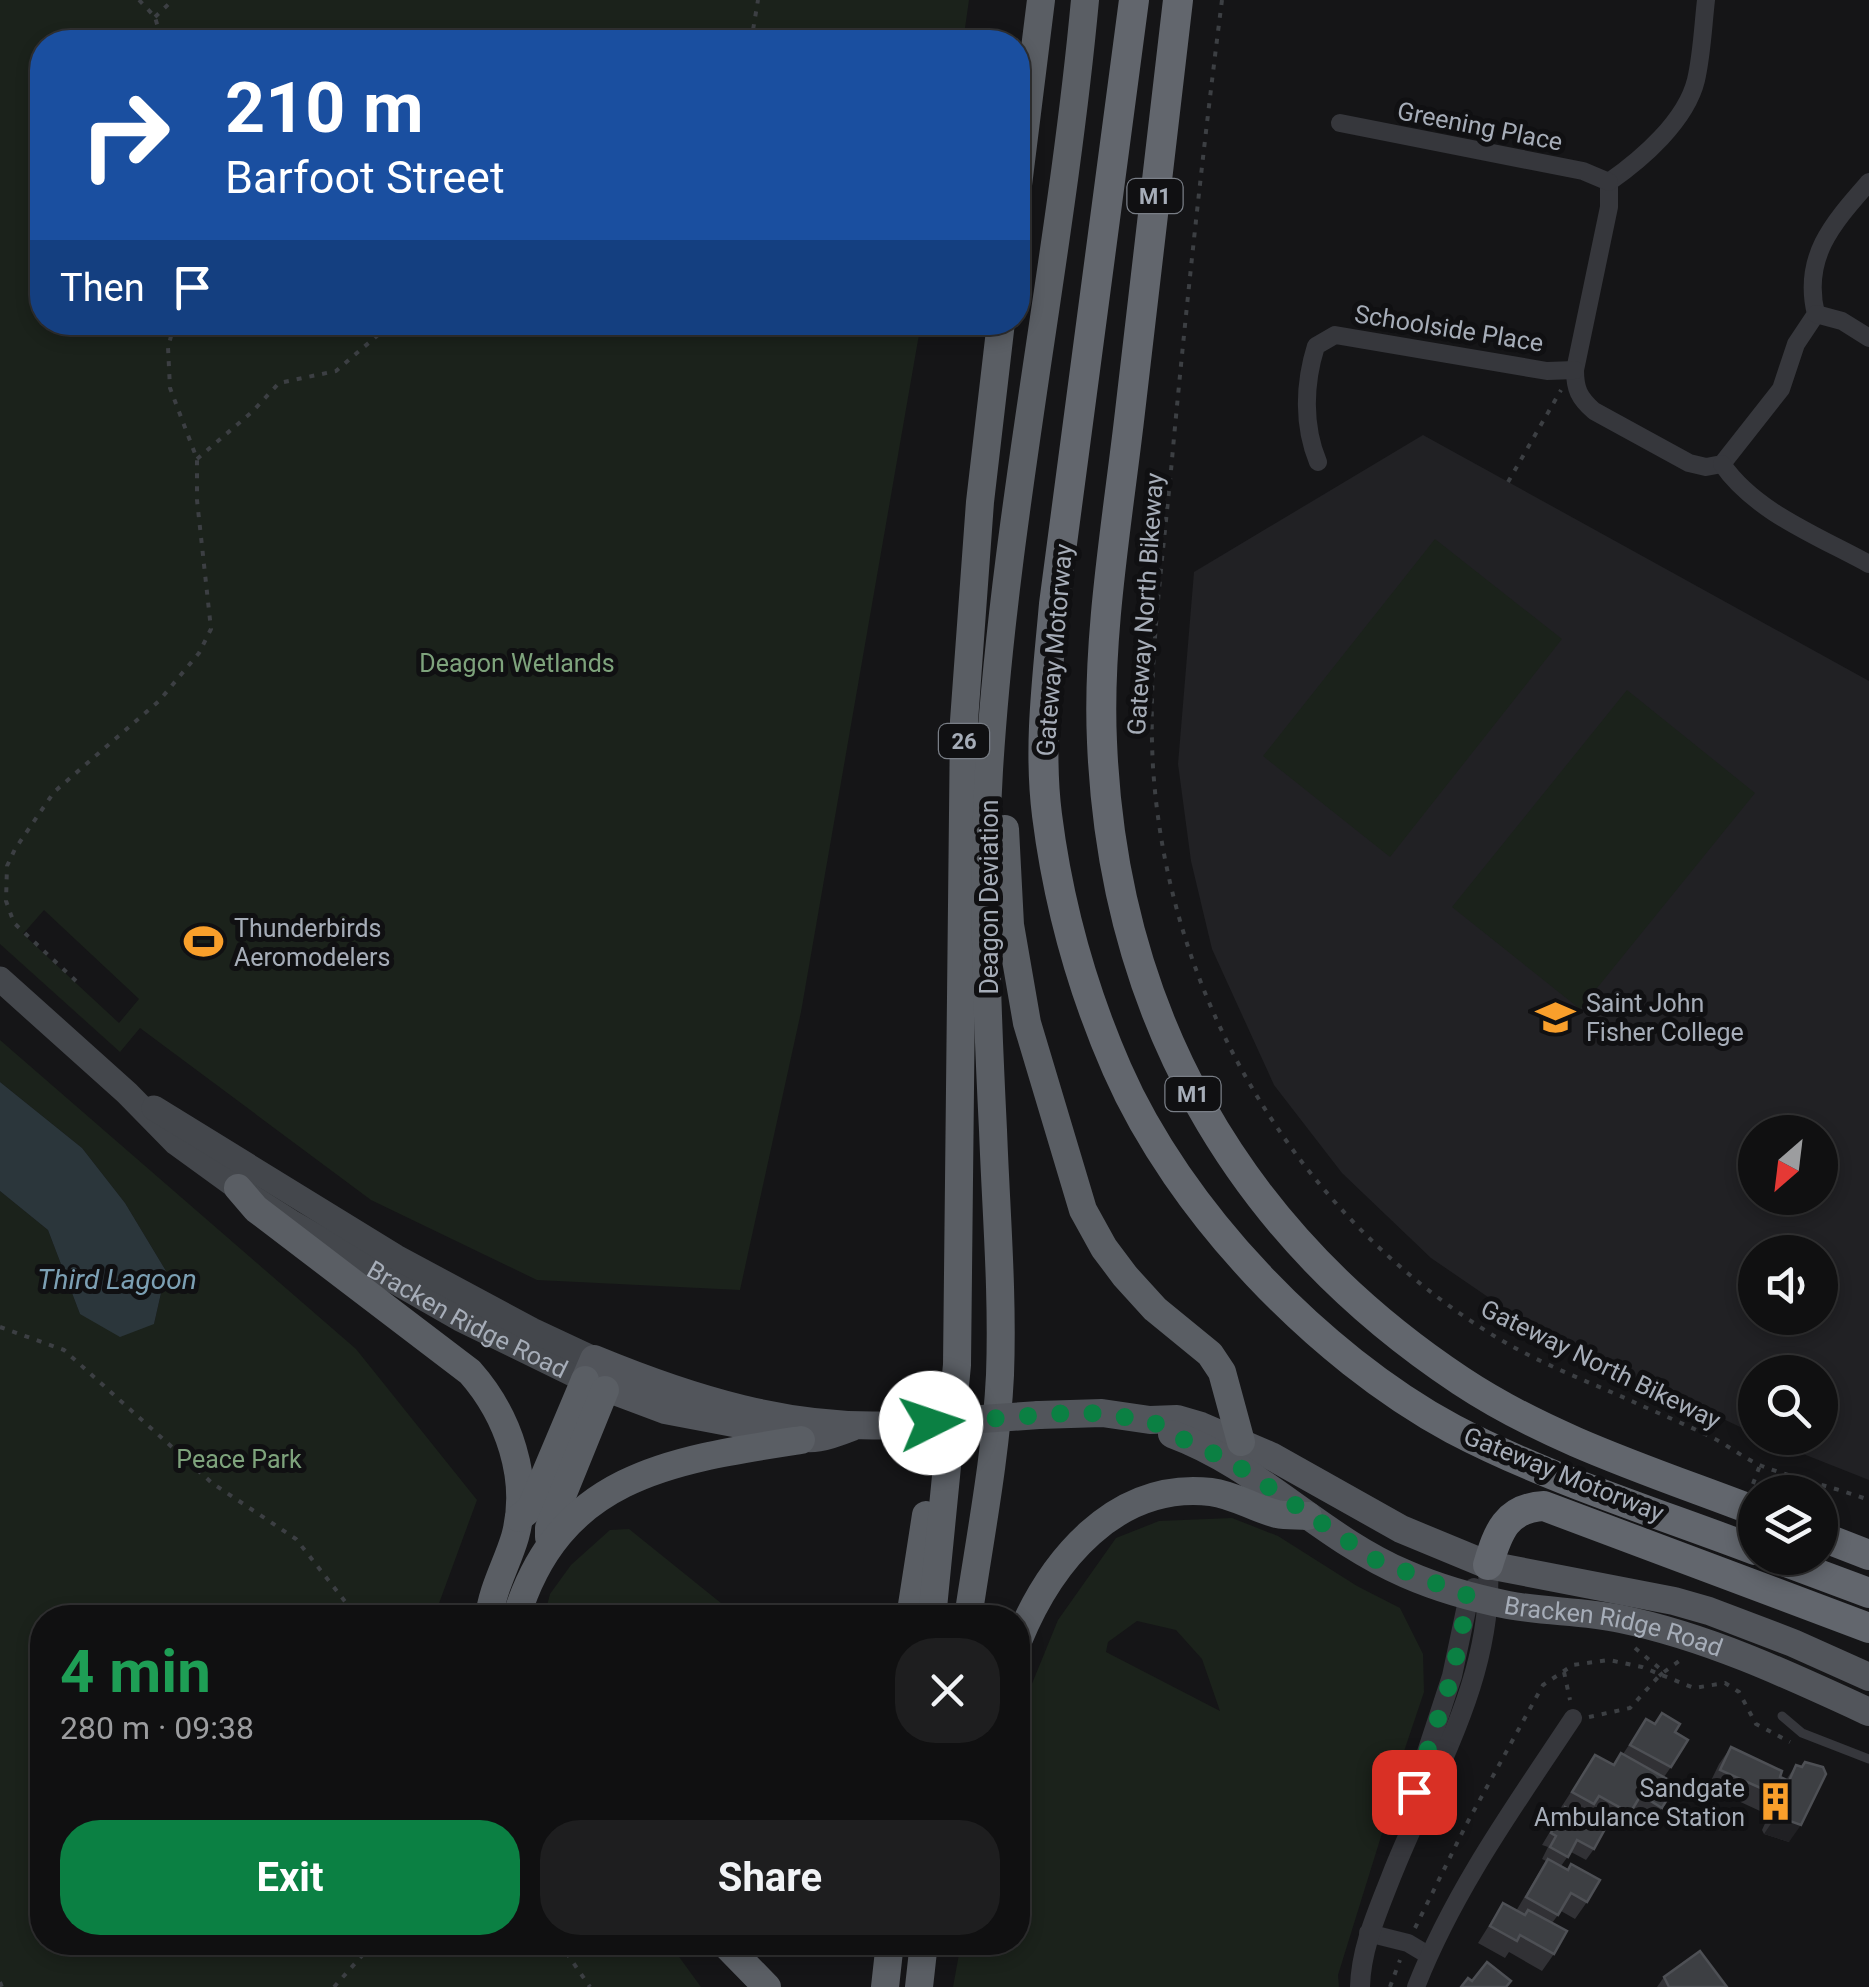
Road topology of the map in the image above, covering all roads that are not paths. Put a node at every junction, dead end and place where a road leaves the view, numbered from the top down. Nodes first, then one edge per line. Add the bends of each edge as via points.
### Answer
1 (1041, 0) edge
2 (1086, 0) edge
3 (1134, 0) edge
4 (1178, 0) edge
5 (1706, 0) edge
6 (1030, 88) edge
7 (1340, 123) dead end
8 (1609, 182) junction
9 (1869, 182) edge
10 (1816, 314) junction
11 (999, 335) edge
12 (1869, 338) edge
13 (1576, 370) junction
14 (1318, 462) dead end
15 (1722, 464) junction
16 (1869, 564) edge
17 (989, 770) junction
18 (0, 979) edge
19 (128, 1094) junction
20 (238, 1188) junction
21 (600, 1374) junction
22 (1150, 1420) junction
23 (852, 1428) junction
24 (801, 1440) junction
25 (1241, 1442) junction
26 (947, 1478) junction
27 (1738, 1493) edge
28 (1308, 1516) junction
29 (518, 1518) junction
30 (1738, 1543) edge
31 (1838, 1543) edge
32 (549, 1544) junction
33 (1869, 1555) edge
34 (1488, 1565) junction
35 (1819, 1575) edge
36 (1869, 1594) edge
37 (1480, 1598) junction
38 (493, 1605) edge
39 (520, 1605) edge
40 (912, 1605) edge
41 (933, 1605) edge
42 (970, 1605) edge
43 (1030, 1614) edge
44 (1869, 1628) edge
45 (1809, 1668) junction
46 (1869, 1678) edge
47 (1869, 1712) edge
48 (1782, 1716) dead end
49 (1573, 1718) road end
50 (1869, 1758) edge
51 (1368, 1934) junction
52 (736, 1955) edge
53 (889, 1955) edge
54 (923, 1955) edge
55 (1428, 1955) junction
56 (767, 1987) edge
57 (885, 1987) edge
58 (919, 1987) edge
59 (1360, 1987) edge
60 (1416, 1987) edge

1 - 6 highway
2 - 17 highway, Deagon Deviation / 26 via 1013,520
3 - 30 highway, Gateway Motorway / M1 via 1045,702 1047,813 1063,905 1119,1073 1203,1210 1265,1284 1377,1380 1491,1448
4 - 27 highway, Gateway Motorway / M1 via 1112,564 1101,738 1121,904 1142,978 1196,1100 1231,1157 1280,1223 1387,1328 1464,1383 1540,1425
5 - 8 street via 1696,82 1680,114 1634,165
7 - 8 street, Greening Place
8 - 13 street
9 - 10 street via 1814,261 1810,290
10 - 12 street
10 - 15 street via 1796,344 1781,390
11 - 26 highway, Deagon Deviation / 26 via 964,720 958,1364
13 - 14 street, Schoolside Place via 1335,335 1316,346 1310,368 1307,436
13 - 15 street via 1576,388 1594,411 1688,463
15 - 16 street via 1762,504
17 - 25 highway via 1004,804 1010,925 1026,1023 1083,1210 1125,1276 1210,1354 1222,1372
17 - 42 highway, Deagon Deviation / 26 via 986,910 1000,1375
18 - 19 main road, Bracken Ridge Road
19 - 20 main road, Bracken Ridge Road via 176,1143
19 - 21 main road, Bracken Ridge Road
20 - 21 main road, Bracken Ridge Road via 430,1303
20 - 29 highway via 482,1386 512,1445
21 - 23 main road, Bracken Ridge Road via 706,1402
21 - 24 main road, Bracken Ridge Road via 665,1410
21 - 29 highway via 531,1508
21 - 32 highway via 548,1528
22 - 23 main road, Bracken Ridge Road, bridge via 1092,1412
22 - 25 main road, Bracken Ridge Road via 1178,1419
22 - 28 main road, Bracken Ridge Road via 1232,1462
23 - 24 main road, Bracken Ridge Road
24 - 32 highway via 634,1478 583,1508
25 - 34 main road, Bracken Ridge Road via 1401,1528
26 - 40 highway via 927,1507
26 - 41 highway, Deagon Deviation / 26
28 - 37 main road, Bracken Ridge Road via 1376,1560
28 - 43 highway via 1207,1492 1135,1504 1062,1558
29 - 38 highway
31 - 33 highway
32 - 39 highway
34 - 37 street
34 - 44 highway via 1515,1513 1544,1506
34 - 45 main road, Bracken Ridge Road via 1743,1622
35 - 36 highway
37 - 45 main road, Bracken Ridge Road via 1649,1626
37 - 51 street via 1414,1792 1415,1816
45 - 46 main road, Bracken Ridge Road
45 - 47 main road, Bracken Ridge Road
48 - 50 lane via 1802,1734
49 - 55 street via 1477,1863
51 - 55 street
51 - 59 street
52 - 56 highway
53 - 57 highway
54 - 58 highway
55 - 60 street

